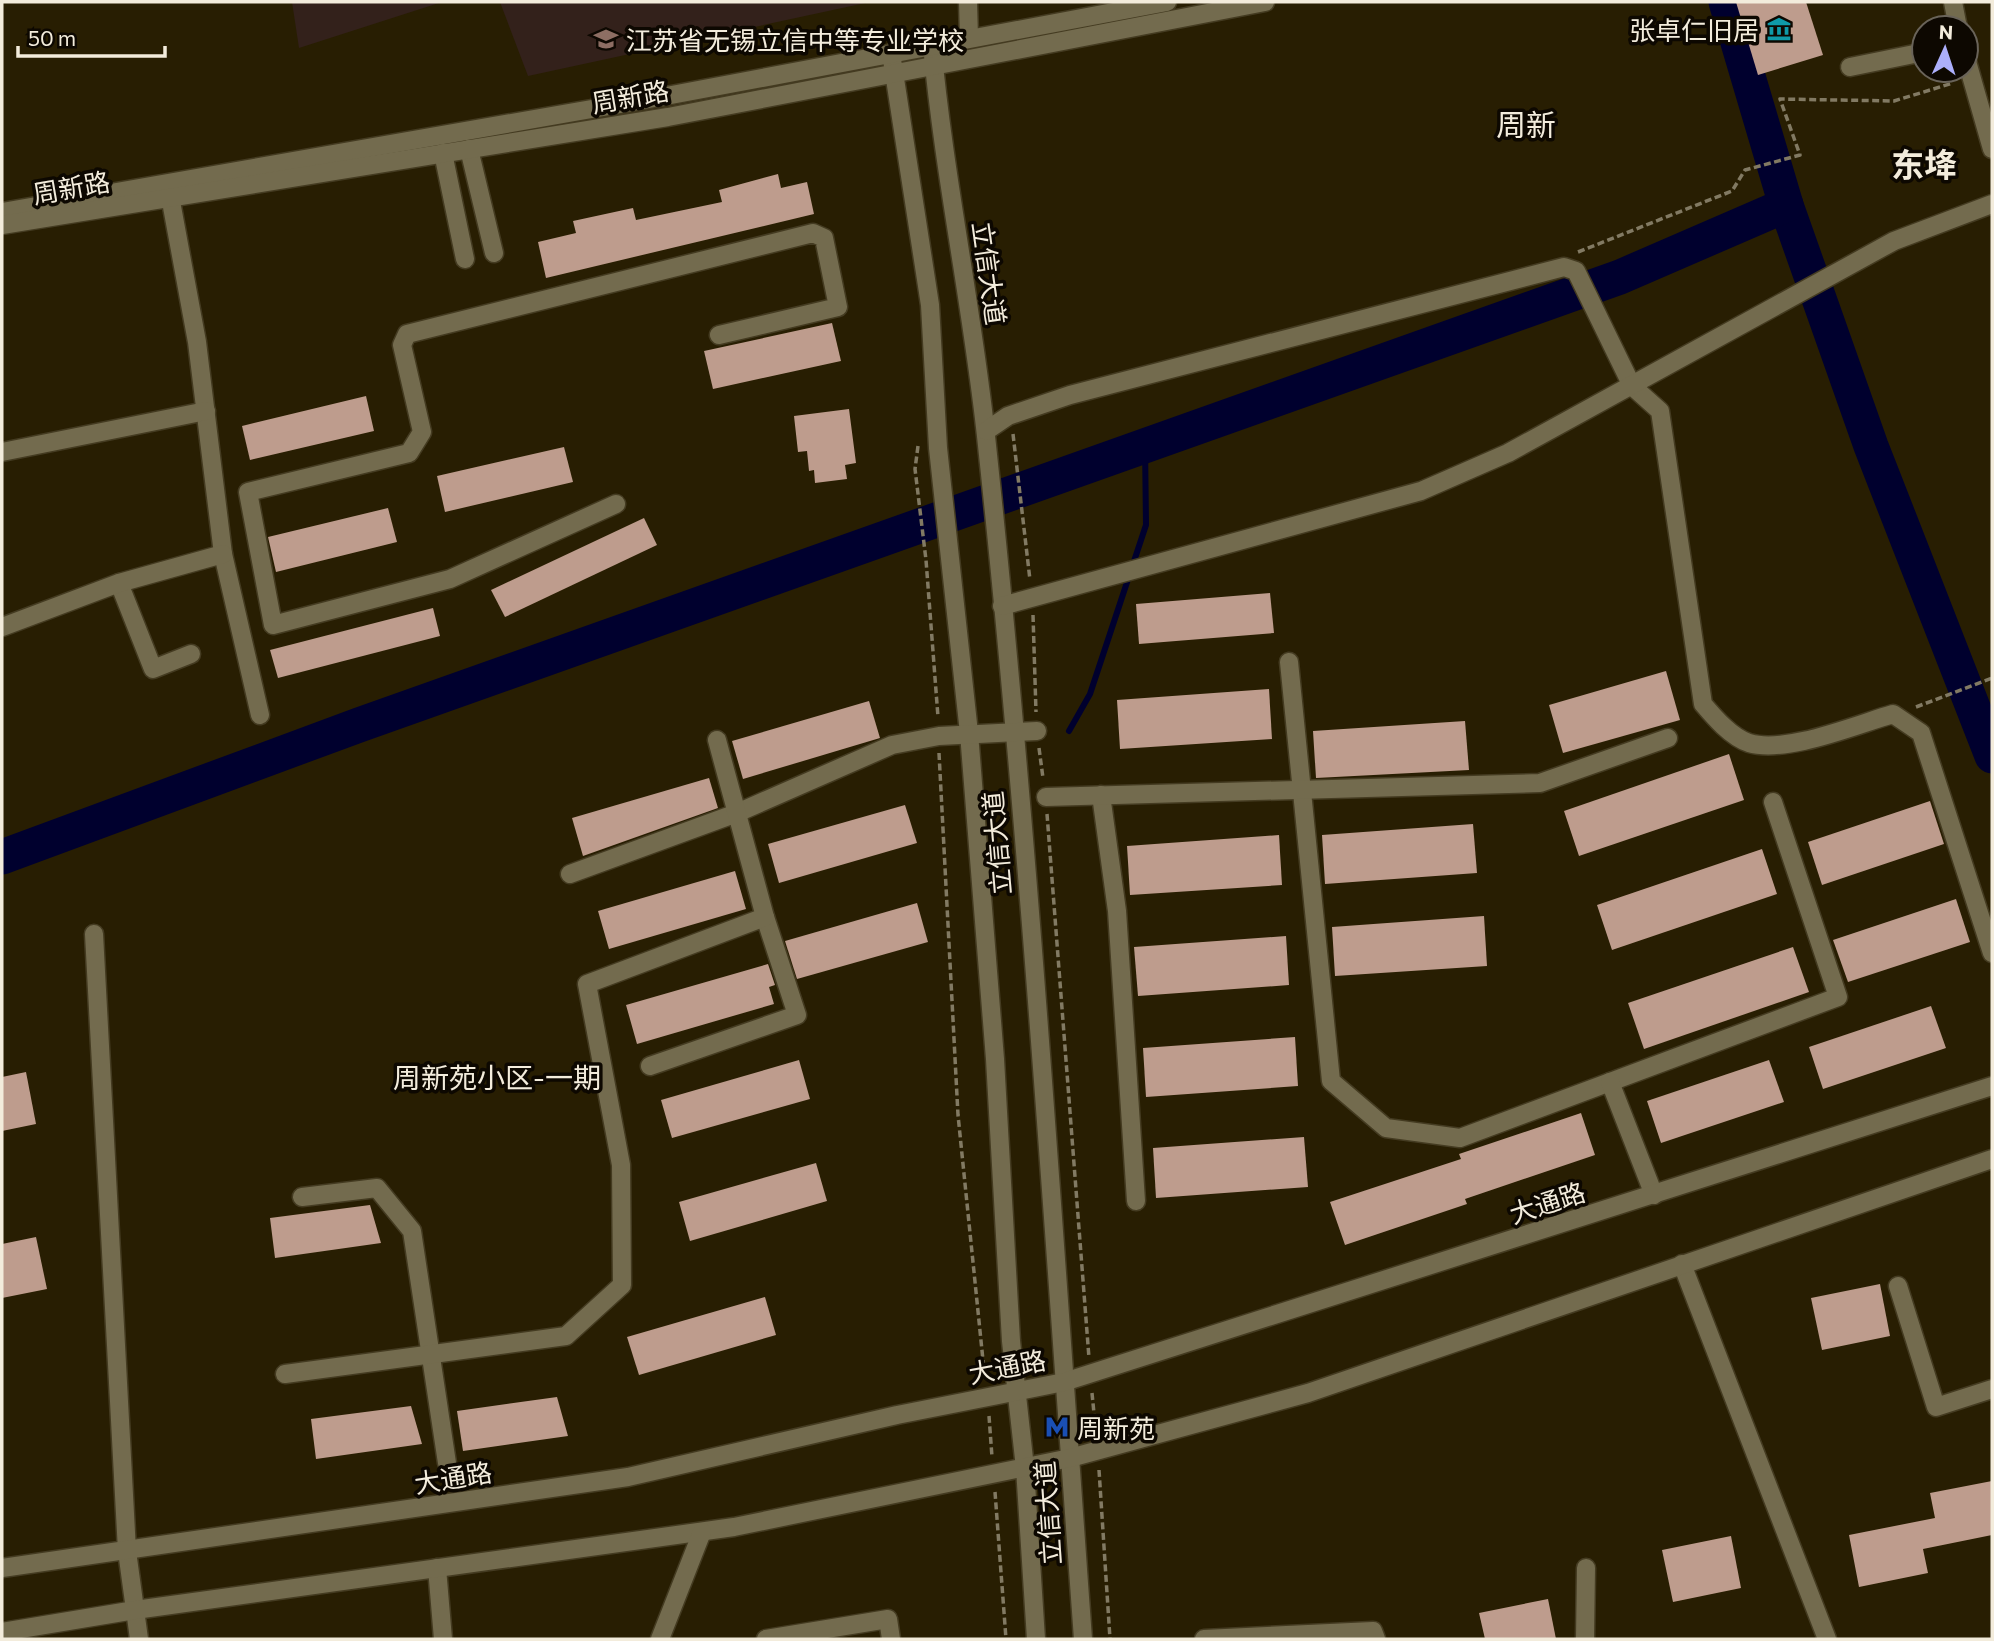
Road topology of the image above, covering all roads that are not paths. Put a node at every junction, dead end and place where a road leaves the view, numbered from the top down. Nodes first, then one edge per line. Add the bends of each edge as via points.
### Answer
1 (968, 2) edge
2 (1167, 2) edge
3 (1265, 2) edge
4 (969, 38) junction
5 (932, 45) junction
6 (1910, 55) edge
7 (893, 62) junction
8 (934, 64) junction
9 (1850, 68) dead end
10 (1974, 84) edge
11 (469, 149) junction
12 (1992, 149) edge
13 (443, 153) junction
14 (169, 189) junction
15 (1992, 204) edge
16 (2, 212) edge
17 (2, 225) edge
18 (494, 253) dead end
19 (465, 259) dead end
20 (719, 335) dead end
21 (1632, 386) junction
22 (206, 411) junction
23 (986, 430) junction
24 (2, 452) edge
25 (615, 504) dead end
26 (223, 554) junction
27 (119, 583) junction
28 (1002, 606) junction
29 (2, 627) edge
30 (191, 654) dead end
31 (1289, 663) dead end
32 (260, 716) dead end
33 (1012, 731) junction
34 (1037, 731) road end
35 (969, 733) junction
36 (1668, 738) dead end
37 (717, 740) dead end
38 (1300, 789) junction
39 (1101, 795) junction
40 (1046, 797) road end
41 (1773, 802) dead end
42 (737, 813) junction
43 (570, 874) dead end
44 (765, 917) junction
45 (94, 934) dead end
46 (1992, 953) edge
47 (650, 1066) dead end
48 (1610, 1082) junction
49 (1992, 1086) edge
50 (1992, 1159) edge
51 (1654, 1195) junction
52 (302, 1197) dead end
53 (1136, 1201) dead end
54 (1682, 1264) junction
55 (1898, 1286) dead end
56 (429, 1354) junction
57 (285, 1374) dead end
58 (1064, 1382) junction
59 (1992, 1389) edge
60 (1016, 1391) junction
61 (1070, 1458) junction
62 (447, 1463) dead end
63 (1025, 1468) junction
64 (702, 1532) junction
65 (127, 1551) junction
66 (1586, 1568) dead end
67 (2, 1569) edge
68 (437, 1569) junction
69 (135, 1610) junction
70 (2, 1632) edge
71 (796, 1637) edge
72 (139, 1639) edge
73 (443, 1639) edge
74 (660, 1639) edge
75 (766, 1639) edge
76 (891, 1639) edge
77 (1036, 1639) edge
78 (1083, 1639) edge
79 (1204, 1639) edge
80 (1376, 1639) edge
81 (1585, 1639) edge
82 (1827, 1639) edge

1 - 4 street
2 - 4 street, 周新路
3 - 8 street, 周新路
4 - 5 street, 周新路
5 - 7 street, 周新路
5 - 8 street, 立信大道
6 - 9 street
7 - 8 street, 周新路
7 - 11 street, 周新路 via 668,117
7 - 14 street, 周新路 via 666,96
7 - 35 street, 立信大道 via 930,305 939,448
8 - 23 street, 立信大道
10 - 12 street
11 - 13 street, 周新路
11 - 18 street
13 - 14 street, 周新路
13 - 19 street
14 - 16 street, 周新路
14 - 17 street, 周新路
14 - 22 street
15 - 21 street via 1894,241
20 - 25 street via 838,307 824,238 813,233 407,334 402,345 422,432 409,453 248,492 273,625 450,579
21 - 23 street via 1576,271 1564,267 1070,395 1008,416
21 - 28 street via 1507,453 1421,491
21 - 46 street via 1660,411 1703,704 1718,722 1748,743 1782,745 1893,714 1921,733
22 - 24 street
22 - 26 street
23 - 28 street, 立信大道
26 - 27 street
26 - 32 street
27 - 29 street
27 - 30 street via 153,669
28 - 33 street, 立信大道
31 - 38 street
33 - 34 street
33 - 35 street
33 - 58 street, 立信大道
35 - 42 street via 892,745
35 - 60 street, 立信大道
36 - 38 street via 1541,783
37 - 42 street
38 - 39 street
38 - 48 street via 1331,1081 1386,1128 1460,1138
39 - 40 street
39 - 53 street via 1117,911
41 - 48 street via 1838,997
42 - 43 street
42 - 44 street
44 - 47 street via 797,1015
44 - 56 street via 587,984 621,1165 622,1285 566,1336
45 - 65 street
48 - 51 street
49 - 51 street, 大通路
50 - 54 street
51 - 58 street, 大通路
52 - 56 street via 377,1188 412,1231
54 - 61 street via 1308,1394
54 - 82 street
55 - 59 street via 1936,1406
56 - 57 street
56 - 62 street
58 - 60 street, 大通路
58 - 61 street, 立信大道
60 - 63 street, 立信大道
60 - 65 street, 大通路 via 628,1477
61 - 63 street
61 - 78 street, 立信大道
63 - 64 street
63 - 77 street, 立信大道
64 - 68 street
64 - 74 street
65 - 67 street, 大通路
65 - 69 street
66 - 81 street
68 - 69 street
68 - 73 street
69 - 70 street
69 - 72 street
71 - 75 street
71 - 76 street via 888,1619
79 - 80 street via 1373,1630

